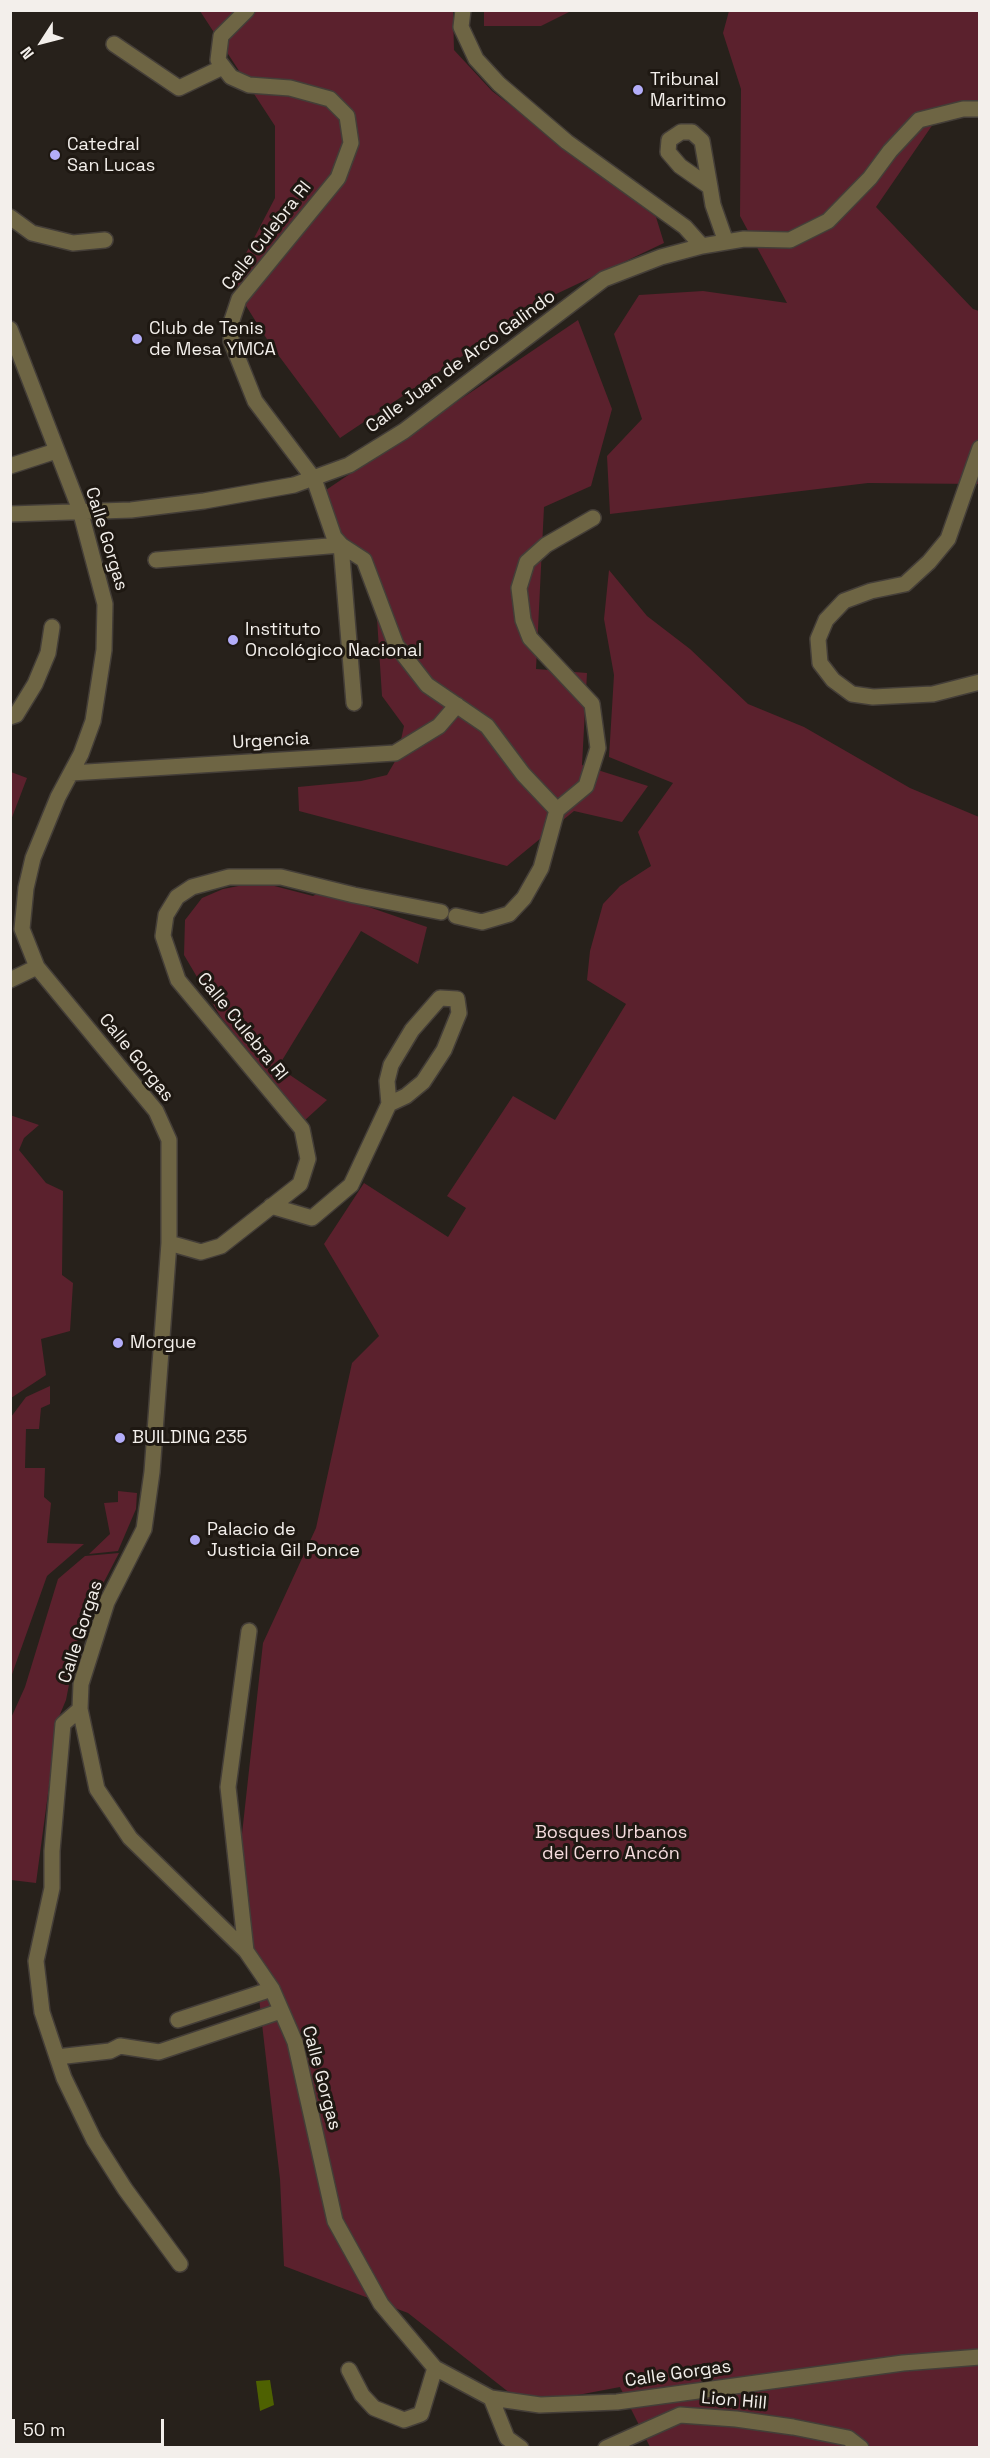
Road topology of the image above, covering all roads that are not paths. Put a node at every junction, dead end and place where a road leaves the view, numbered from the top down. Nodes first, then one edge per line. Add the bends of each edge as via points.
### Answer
1 (247, 10) edge
2 (463, 10) edge
3 (114, 44) dead end
4 (223, 67) junction
5 (980, 109) edge
6 (710, 187) dead end
7 (10, 217) edge
8 (105, 240) dead end
9 (726, 242) junction
10 (702, 246) junction
11 (10, 329) edge
12 (980, 448) edge
13 (56, 451) junction
14 (10, 466) edge
15 (314, 479) junction
16 (80, 510) junction
17 (10, 514) edge
18 (593, 518) dead end
19 (341, 545) junction
20 (156, 560) dead end
21 (52, 627) dead end
22 (980, 682) edge
23 (354, 703) dead end
24 (457, 705) junction
25 (10, 717) edge
26 (71, 773) junction
27 (557, 810) junction
28 (441, 912) dead end
29 (456, 916) dead end
30 (37, 967) junction
31 (10, 980) edge
32 (389, 1104) junction
33 (271, 1206) junction
34 (168, 1243) junction
35 (249, 1631) dead end
36 (80, 1709) junction
37 (246, 1951) junction
38 (272, 1989) junction
39 (281, 2011) junction
40 (177, 2020) dead end
41 (57, 2057) junction
42 (180, 2264) dead end
43 (980, 2357) edge
44 (435, 2368) junction
45 (349, 2370) dead end
46 (491, 2398) junction
47 (521, 2448) edge
48 (606, 2448) edge
49 (861, 2448) edge

1 - 4 street via 221,36 218,60
2 - 10 street via 461,27 476,59 499,84 567,142 685,227
3 - 4 street via 179,88
4 - 15 street, Calle Culebra Rl via 231,77 249,85 290,88 330,99 347,116 351,143 338,178 239,299 232,320 231,341 255,400
5 - 9 street, Calle Juan de Arco Galindo via 963,109 920,120 828,221 790,240
6 - 9 street
7 - 8 street via 42,236 73,243
9 - 10 street, Calle Juan de Arco Galindo
10 - 15 street, Calle Juan de Arco Galindo via 604,279 404,431 349,465
11 - 13 street, Calle Gorgas
12 - 22 street via 948,539 929,562 905,584 844,602 826,620 818,639 820,663 833,680 852,694 873,697 933,693
13 - 14 street
13 - 16 street, Calle Gorgas
15 - 16 street, Calle Juan de Arco Galindo via 204,501 131,510
15 - 19 street, Calle Culebra Rl via 334,537
16 - 17 street, Calle Juan de Arco Galindo
16 - 26 street, Calle Gorgas via 105,604 104,650 93,721
18 - 27 street via 546,544 533,556 527,562 519,588 530,638 592,704 598,748 586,786
19 - 20 street
19 - 23 street
19 - 24 street, Calle Culebra Rl via 364,560 396,645 427,685
21 - 25 street via 48,653 35,684 16,715
24 - 26 street, Urgencia via 440,726 395,753
24 - 27 street, Calle Culebra Rl via 487,726 523,774
26 - 30 street, Calle Gorgas via 33,858 26,888 22,929
27 - 29 street via 541,868 524,898 509,914 482,922
28 - 33 street, Calle Culebra Rl via 281,877 229,877 192,887 177,897 166,915 163,936 178,980 302,1129 308,1159 300,1184
30 - 31 street
30 - 34 street, Calle Gorgas via 156,1111 169,1140
32 - 32 street via 387,1081 391,1065 412,1030 440,998 457,999 459,1013 439,1058 423,1082
32 - 33 street via 351,1185 312,1218
33 - 34 street, Calle Culebra Rl via 221,1246 201,1252
34 - 36 street, Calle Gorgas via 154,1451 144,1528 107,1602 81,1684
35 - 37 street via 228,1787
36 - 37 street, Calle Gorgas via 97,1789 130,1838
36 - 41 street via 63,1724 52,1888 36,1961 42,2012
37 - 38 street, Calle Gorgas
38 - 39 street, Calle Gorgas
38 - 40 street
39 - 41 street via 159,2052 120,2046 110,2051
39 - 44 street, Calle Gorgas via 295,2042 334,2221 381,2304
41 - 42 street via 94,2140
43 - 46 street, Calle Gorgas via 903,2363 617,2402 540,2405
44 - 45 street via 421,2414 404,2420 374,2408 362,2396
44 - 46 street, Calle Gorgas
46 - 47 street via 507,2438
48 - 49 street, Lion Hill via 680,2415 793,2427 848,2438

